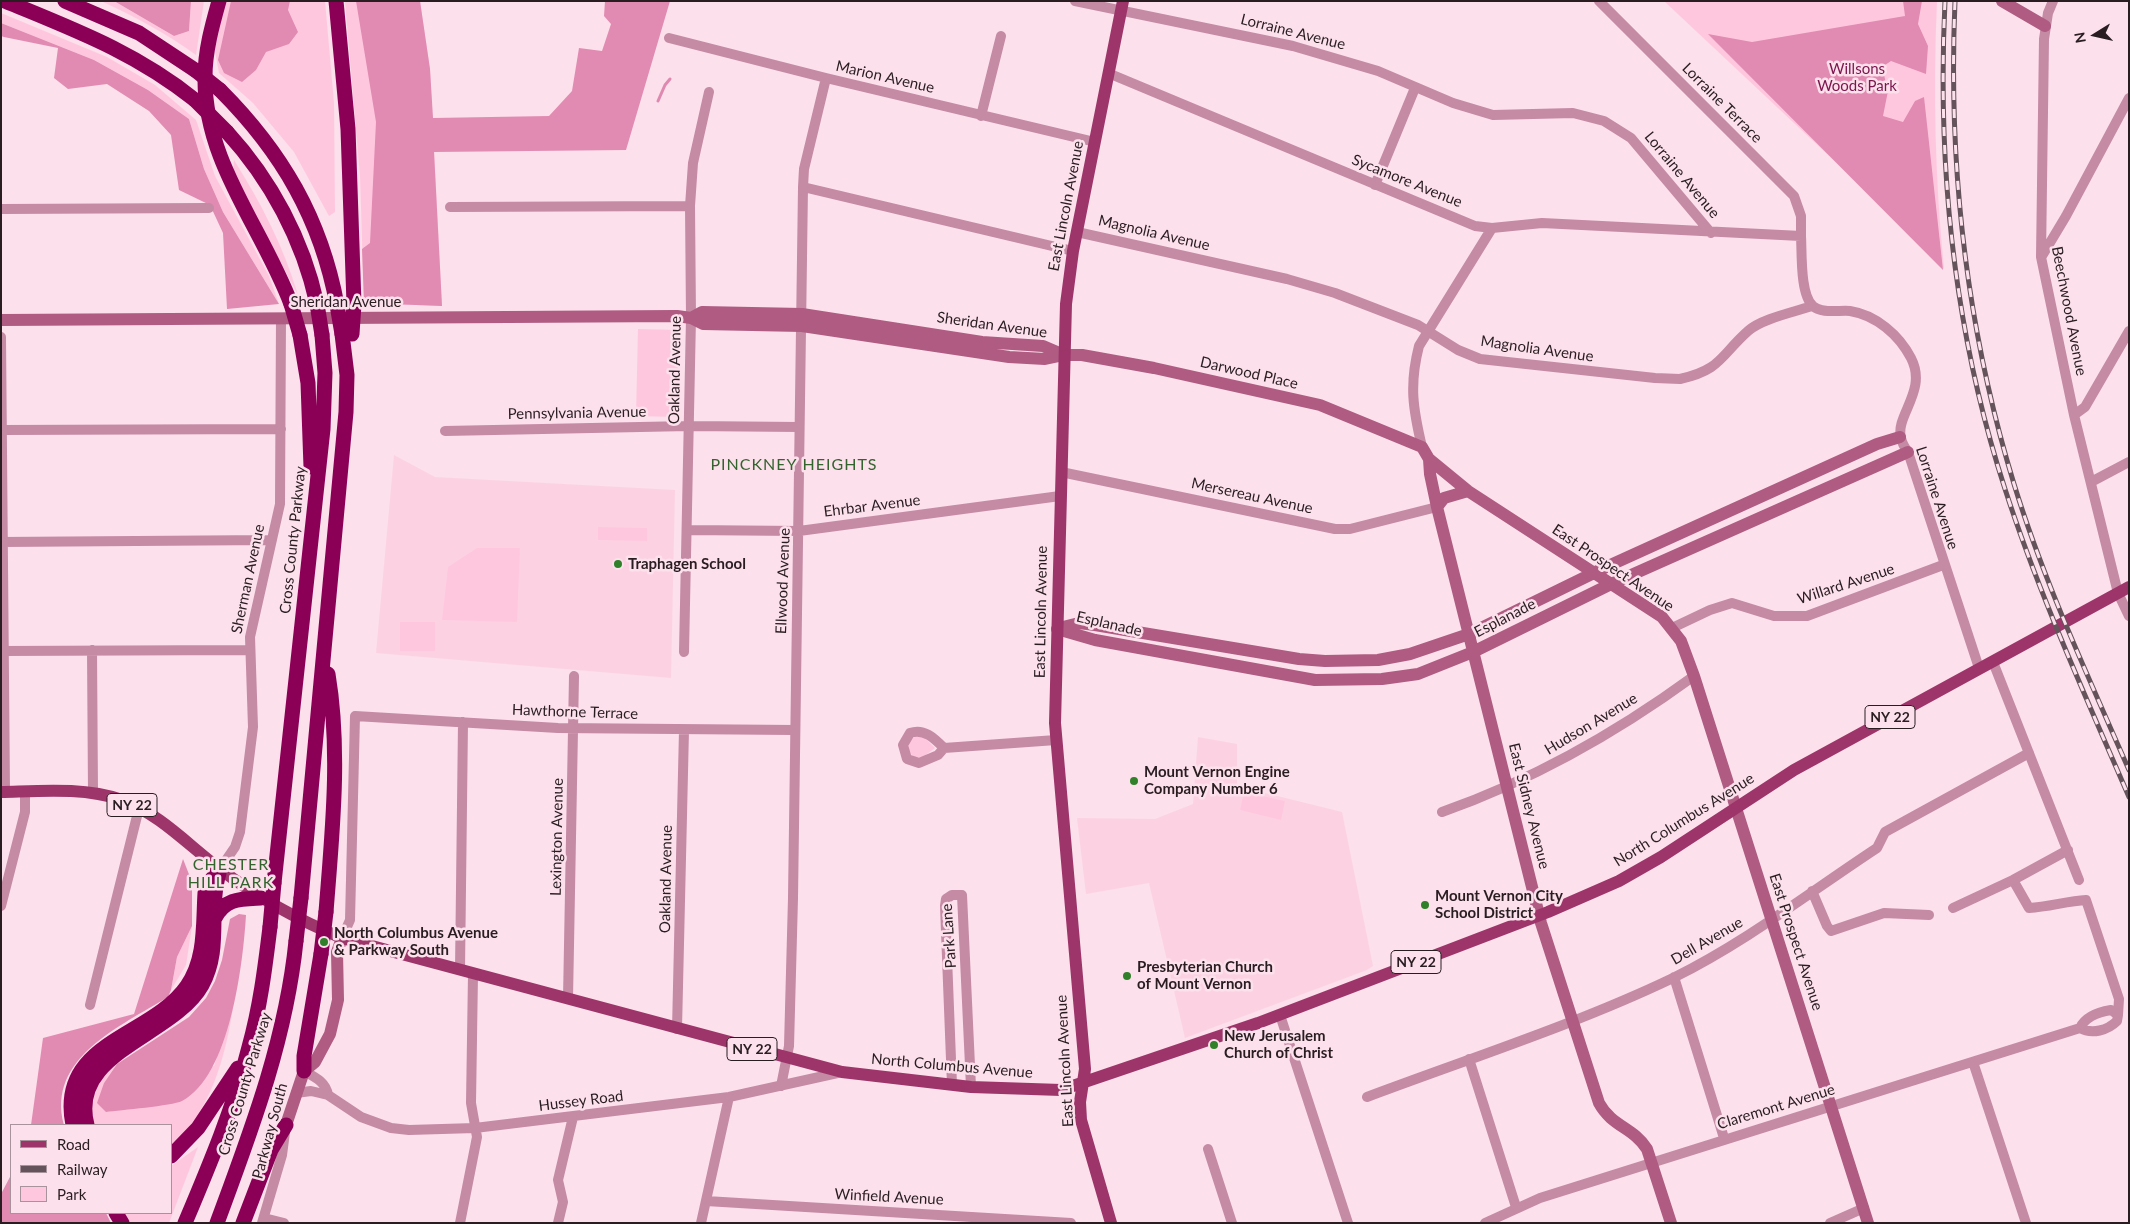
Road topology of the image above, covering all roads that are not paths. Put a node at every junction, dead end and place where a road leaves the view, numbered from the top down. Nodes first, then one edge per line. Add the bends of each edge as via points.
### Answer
1 (5, 1) edge
2 (65, 1) edge
3 (219, 1) edge
4 (336, 1) edge
5 (1075, 1) edge
6 (1599, 1) edge
7 (2002, 1) edge
8 (2054, 1) edge
9 (1122, 5) edge
10 (2045, 26) junction
11 (1001, 36) dead end
12 (669, 38) dead end
13 (1108, 73) junction
14 (826, 78) junction
15 (1415, 88) junction
16 (709, 92) dead end
17 (2129, 98) edge
18 (981, 116) junction
19 (1095, 142) junction
20 (1375, 185) junction
21 (803, 187) junction
22 (690, 206) junction
23 (450, 207) dead end
24 (209, 208) dead end
25 (1, 209) edge
26 (1492, 228) junction
27 (1077, 232) junction
28 (1712, 233) junction
29 (1801, 236) junction
30 (1073, 250) junction
31 (2041, 257) junction
32 (1812, 306) junction
33 (281, 318) junction
34 (691, 318) junction
35 (1, 320) edge
36 (802, 320) junction
37 (1429, 330) junction
38 (2129, 331) edge
39 (347, 334) junction
40 (1, 337) edge
41 (1064, 355) junction
42 (2074, 415) junction
43 (689, 426) junction
44 (799, 427) junction
45 (281, 429) junction
46 (2, 430) edge
47 (444, 431) dead end
48 (1900, 437) junction
49 (1422, 447) junction
50 (1908, 452) junction
51 (1429, 459) junction
52 (2129, 462) edge
53 (1061, 472) junction
54 (2091, 482) junction
55 (1468, 492) junction
56 (1060, 496) junction
57 (314, 503) junction
58 (1437, 507) junction
59 (686, 530) junction
60 (799, 531) junction
61 (271, 540) junction
62 (2, 542) edge
63 (1943, 565) junction
64 (1594, 573) junction
65 (1611, 584) junction
66 (2123, 590) edge
67 (2129, 616) edge
68 (1672, 628) junction
69 (1057, 629) junction
70 (1469, 634) junction
71 (92, 650) junction
72 (249, 650) junction
73 (3, 651) edge
74 (325, 652) junction
75 (684, 652) dead end
76 (1473, 652) junction
77 (1993, 662) junction
78 (1979, 668) junction
79 (574, 676) dead end
80 (1694, 676) junction
81 (463, 722) junction
82 (574, 728) junction
83 (684, 730) junction
84 (794, 730) junction
85 (1056, 740) junction
86 (944, 748) dead end
87 (2030, 753) junction
88 (1508, 786) junction
89 (3, 792) edge
90 (25, 792) junction
91 (94, 793) junction
92 (140, 808) junction
93 (1737, 810) junction
94 (1442, 812) dead end
95 (2068, 850) junction
96 (220, 869) junction
97 (2013, 880) junction
98 (2079, 880) dead end
99 (1812, 891) junction
100 (261, 898) junction
101 (1, 906) edge
102 (1953, 908) dead end
103 (1539, 915) junction
104 (1929, 916) dead end
105 (215, 918) junction
106 (1772, 920) junction
107 (342, 938) junction
108 (460, 970) junction
109 (472, 974) junction
110 (1674, 977) junction
111 (568, 999) junction
112 (90, 1005) dead end
113 (1280, 1015) junction
114 (2118, 1015) junction
115 (1572, 1020) junction
116 (2080, 1028) junction
117 (678, 1029) junction
118 (248, 1052) junction
119 (786, 1058) junction
120 (1469, 1059) junction
121 (1973, 1062) junction
122 (304, 1071) junction
123 (842, 1072) junction
124 (1082, 1084) junction
125 (952, 1085) junction
126 (781, 1086) junction
127 (971, 1087) junction
128 (296, 1093) junction
129 (328, 1095) junction
130 (729, 1097) junction
131 (1367, 1097) dead end
132 (1831, 1106) junction
133 (572, 1116) junction
134 (73, 1124) edge
135 (87, 1124) edge
136 (286, 1125) junction
137 (475, 1128) junction
138 (1724, 1138) junction
139 (1208, 1149) dead end
140 (172, 1155) edge
141 (1652, 1162) junction
142 (706, 1200) junction
143 (1516, 1207) junction
144 (1864, 1208) junction
145 (263, 1220) edge
146 (185, 1223) edge
147 (217, 1223) edge
148 (244, 1223) edge
149 (284, 1223) edge
150 (460, 1223) edge
151 (558, 1223) edge
152 (701, 1223) edge
153 (1071, 1223) edge
154 (1111, 1223) edge
155 (1232, 1223) edge
156 (1348, 1223) edge
157 (1485, 1223) edge
158 (1671, 1223) edge
159 (1830, 1223) edge
160 (1868, 1223) edge
161 (2026, 1223) edge

1 - 57 highway, Cross County Parkway, bridge via 119,49 156,71 195,100 227,132 278,202 301,252 317,304 322,334 324,411
2 - 39 highway, Cross County Parkway, bridge via 139,33 195,70 220,90 267,144 297,189 321,239
3 - 57 highway, bridge via 205,74 211,125 224,169 270,256 291,304 300,335 308,383
4 - 39 highway, bridge via 348,129 354,304
5 - 9 street, Lorraine Avenue
6 - 29 street, Lorraine Terrace via 1794,196 1801,216
7 - 10 street
8 - 10 street, Beechwood Avenue
9 - 13 main road, East Lincoln Avenue
9 - 15 street, Lorraine Avenue via 1293,46 1378,71
10 - 31 street, Beechwood Avenue
11 - 18 street
12 - 14 street, Marion Avenue
13 - 19 main road, East Lincoln Avenue
13 - 20 street, Sycamore Avenue
14 - 18 street, Marion Avenue
14 - 21 street, Ellwood Avenue via 804,169
15 - 20 street
15 - 28 street, Lorraine Avenue via 1494,115 1573,113 1604,121 1631,138
16 - 22 street, Oakland Avenue via 693,163
17 - 31 street
18 - 19 street, Marion Avenue
19 - 27 main road, East Lincoln Avenue
20 - 26 street, Sycamore Avenue via 1475,226
21 - 30 street
21 - 36 street, Ellwood Avenue
22 - 23 street
22 - 34 street, Oakland Avenue
24 - 25 street
26 - 28 street, Sycamore Avenue via 1542,223
26 - 37 street, East Prospect Avenue
27 - 30 main road, East Lincoln Avenue
27 - 37 street, Magnolia Avenue via 1287,278
28 - 29 street, Lorraine Avenue
29 - 32 street via 1806,296
30 - 41 main road, East Lincoln Avenue
31 - 42 street, Beechwood Avenue
32 - 37 street, Magnolia Avenue via 1753,328 1710,369 1680,379 1480,359 1458,350
32 - 48 street, Lorraine Avenue via 1818,310 1866,316 1900,339 1912,360 1916,376 1914,395
33 - 34 street, Sheridan Avenue
33 - 35 street, Sheridan Avenue
33 - 45 street, Sherman Avenue
34 - 36 street, Sheridan Avenue via 703,324
34 - 43 street, Oakland Avenue
36 - 41 street, Sheridan Avenue via 1009,358
36 - 44 street, Ellwood Avenue
37 - 49 street, East Prospect Avenue via 1413,368 1413,406
38 - 42 street via 2085,407
39 - 74 highway, Cross County Parkway via 347,395
40 - 46 street
41 - 49 street, Darwood Place via 1082,355 1154,368 1320,405
41 - 53 main road, East Lincoln Avenue
42 - 54 street, Beechwood Avenue
43 - 44 street, Pennsylvania Avenue
43 - 47 street, Pennsylvania Avenue
43 - 59 street, Oakland Avenue
44 - 60 street, Ellwood Avenue
45 - 46 street
45 - 61 street, Sherman Avenue via 280,504
46 - 62 street
48 - 50 street, Lorraine Avenue
48 - 64 street, Esplanade via 1877,444
49 - 51 street, East Prospect Avenue
50 - 63 street, Lorraine Avenue
50 - 65 street, Esplanade
51 - 55 street, East Prospect Avenue
51 - 58 street, East Sidney Avenue
52 - 54 street
53 - 56 main road, East Lincoln Avenue
53 - 58 street, Mersereau Avenue via 1334,529 1350,529
54 - 66 street, Beechwood Avenue
55 - 58 street via 1444,498
55 - 64 street, East Prospect Avenue
56 - 60 street, Ehrbar Avenue
56 - 69 main road, East Lincoln Avenue
57 - 118 highway, Cross County Parkway, bridge via 270,927
58 - 70 street, East Sidney Avenue
59 - 60 street, Ehrbar Avenue
59 - 75 street, Oakland Avenue
60 - 84 street, Ellwood Avenue
61 - 62 street
61 - 72 street, Sherman Avenue
62 - 73 street
63 - 68 street, Willard Avenue via 1807,616 1774,616 1732,604 1710,610
63 - 78 street, Lorraine Avenue
64 - 65 street, East Prospect Avenue
64 - 70 street, Esplanade
65 - 68 street, East Prospect Avenue via 1662,617
65 - 76 street, Esplanade
66 - 67 street, Beechwood Avenue
66 - 77 main road, North Columbus Avenue / NY 22
68 - 80 street, East Prospect Avenue via 1681,641
69 - 70 street, Esplanade via 1079,623 1325,661 1378,660 1410,654
69 - 76 street, Esplanade via 1104,642 1331,681 1418,674
69 - 85 main road, East Lincoln Avenue
70 - 76 street, East Sidney Avenue
71 - 72 street
71 - 73 street
71 - 91 street
72 - 96 street, Sherman Avenue via 254,727 252,751 240,832 235,847
73 - 89 street
74 - 122 highway, bridge via 334,710 332,835 326,912
74 - 147 highway, Cross County Parkway, bridge via 290,993 274,1061
76 - 88 street, East Sidney Avenue
77 - 78 main road, North Columbus Avenue / NY 22
77 - 87 street
78 - 93 main road, North Columbus Avenue / NY 22 via 1794,770
79 - 82 street, Lexington Avenue
80 - 88 street, Hudson Avenue via 1584,748
80 - 93 street, East Prospect Avenue
81 - 82 street, Hawthorne Terrace
81 - 107 street, Hawthorne Terrace via 355,716 350,920
81 - 108 street
82 - 83 street, Hawthorne Terrace
82 - 111 street, Lexington Avenue
83 - 84 street, Hawthorne Terrace
83 - 117 street, Oakland Avenue
84 - 119 street, Ellwood Avenue via 793,898
85 - 86 street
85 - 124 main road, East Lincoln Avenue via 1085,1069
87 - 95 street
87 - 99 street, Dell Avenue via 1885,832 1877,848
88 - 94 street, Hudson Avenue
88 - 103 street, East Sidney Avenue
89 - 90 main road, North Columbus Avenue / NY 22
90 - 91 main road, North Columbus Avenue / NY 22
90 - 101 street via 25,812
91 - 92 main road, North Columbus Avenue / NY 22
92 - 96 main road, North Columbus Avenue / NY 22
92 - 112 street
93 - 103 main road, North Columbus Avenue / NY 22 via 1638,870
93 - 106 street, East Prospect Avenue
95 - 97 street
95 - 98 street
96 - 100 main road, North Columbus Avenue / NY 22
96 - 105 highway
96 - 134 highway via 204,893 200,953 192,978 168,1005 98,1051 85,1064 71,1098
97 - 102 street
97 - 114 street via 2029,908 2086,900 2119,999
99 - 104 street via 1831,931 1884,913
99 - 106 street, Dell Avenue
100 - 105 highway via 230,901
100 - 107 main road, North Columbus Avenue / NY 22
103 - 113 main road, North Columbus Avenue / NY 22
103 - 115 street, East Sidney Avenue
105 - 135 highway via 212,957 201,986 179,1012 114,1057 94,1075 85,1098
106 - 110 street, Dell Avenue
106 - 132 street, East Prospect Avenue
107 - 108 main road, North Columbus Avenue / NY 22
107 - 122 street, Parkway South via 337,952 339,990 333,1023 315,1062
108 - 109 main road, North Columbus Avenue / NY 22
109 - 111 main road, North Columbus Avenue / NY 22
109 - 137 street via 471,1103
110 - 115 street, Dell Avenue
110 - 138 street
111 - 117 main road, North Columbus Avenue / NY 22
113 - 124 main road, North Columbus Avenue / NY 22
113 - 156 street
114 - 116 street, Claremont Avenue via 2111,1010 2104,1011 2083,1022
114 - 116 street, Claremont Avenue via 2117,1021 2106,1029 2085,1031
115 - 120 street, Dell Avenue
115 - 141 street, East Sidney Avenue via 1606,1116 1640,1138
116 - 121 street, Claremont Avenue
117 - 119 main road, North Columbus Avenue / NY 22
118 - 140 highway via 198,1128
118 - 146 highway, Cross County Parkway
119 - 123 main road, North Columbus Avenue / NY 22
119 - 126 street, Ellwood Avenue
120 - 131 street, Dell Avenue
120 - 143 street
121 - 132 street, Claremont Avenue
121 - 161 street
122 - 128 street, Parkway South
122 - 129 street, Hussey Road via 327,1088
123 - 125 main road, North Columbus Avenue / NY 22
123 - 126 street, Hussey Road
124 - 127 main road, North Columbus Avenue / NY 22 via 1061,1090
124 - 154 main road, East Lincoln Avenue via 1082,1120
125 - 127 main road, North Columbus Avenue / NY 22
125 - 127 street, Park Lane via 946,899 957,895
126 - 130 street, Hussey Road
128 - 129 street, Hussey Road via 311,1091
128 - 136 street, Parkway South
129 - 137 street, Hussey Road via 355,1114 391,1128
130 - 133 street, Hussey Road
130 - 142 street
132 - 138 street, Claremont Avenue
132 - 144 street, East Prospect Avenue
133 - 137 street, Hussey Road
133 - 151 street via 558,1180 563,1202
136 - 145 street, Parkway South via 282,1155
136 - 148 highway via 271,1150
137 - 150 street via 475,1152
138 - 141 street, Claremont Avenue
139 - 155 street
141 - 143 street, Claremont Avenue
141 - 158 street, East Sidney Avenue
142 - 152 street
142 - 153 street, Winfield Avenue
143 - 157 street, Claremont Avenue
144 - 159 street
144 - 160 street, East Prospect Avenue
145 - 149 street

